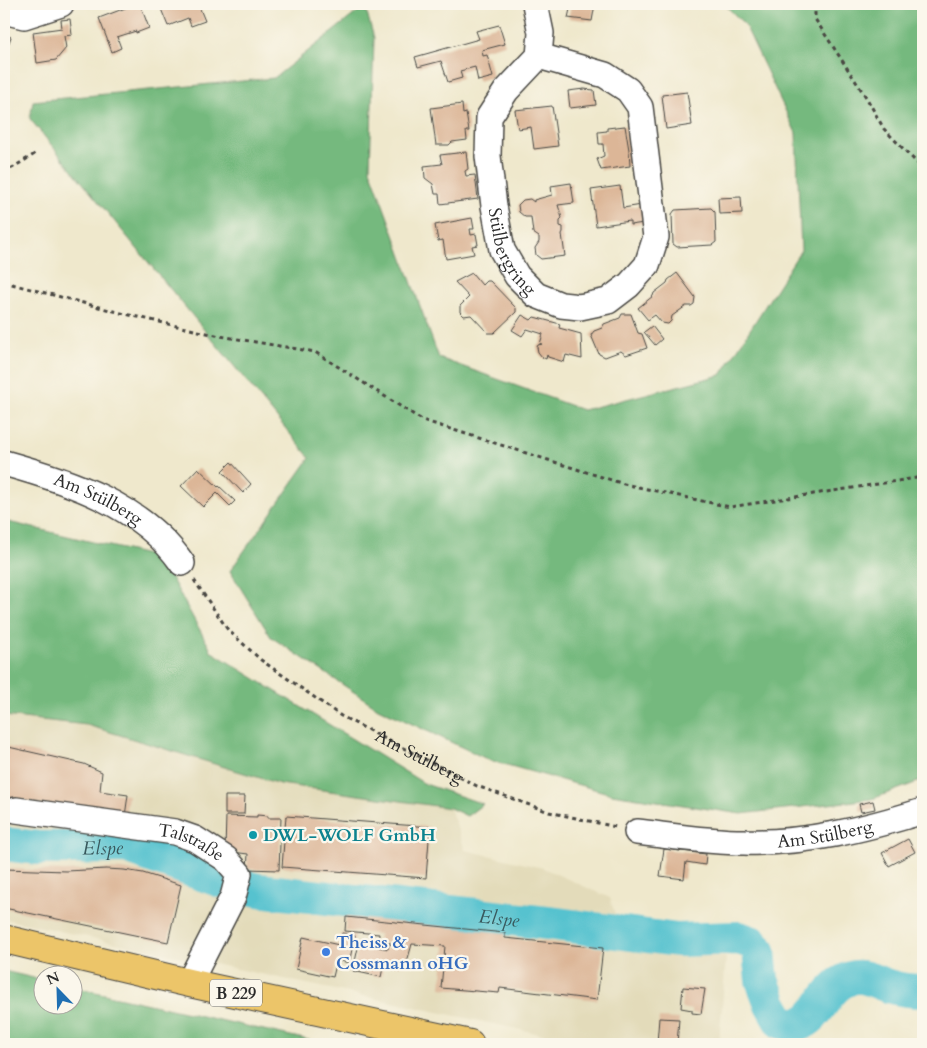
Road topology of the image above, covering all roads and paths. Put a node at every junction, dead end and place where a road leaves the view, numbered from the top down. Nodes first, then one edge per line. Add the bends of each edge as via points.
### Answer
1 (61, 4) edge
2 (535, 4) edge
3 (815, 4) edge
4 (4, 11) edge
5 (539, 56) junction
6 (38, 152) dead end
7 (923, 169) edge
8 (4, 173) edge
9 (4, 282) edge
10 (4, 463) edge
11 (923, 477) edge
12 (182, 563) joint
13 (16, 810) dead end
14 (923, 811) edge
15 (637, 832) joint
16 (4, 939) edge
17 (190, 983) junction
18 (470, 1044) edge

1 - 4 street via 24,16
2 - 5 street via 541,33
3 - 7 path via 815,19 884,129
5 - 5 street, Stülbergring via 605,75 628,90 640,107 656,237 647,265 608,301 580,307 561,305 536,295 517,276 502,250 488,156 489,117 506,91
6 - 8 path
9 - 11 path via 220,336 315,352 422,420 624,484 730,507
10 - 12 street, Am Stülberg via 52,476 118,507 165,542
12 - 15 path, Am Stülberg via 228,630 262,660 341,716 477,786 549,812
13 - 17 street, Talstraße via 175,832 226,858 236,885
14 - 15 street, Am Stülberg via 815,839 744,842
16 - 17 main road, B 229
17 - 18 main road, B 229

